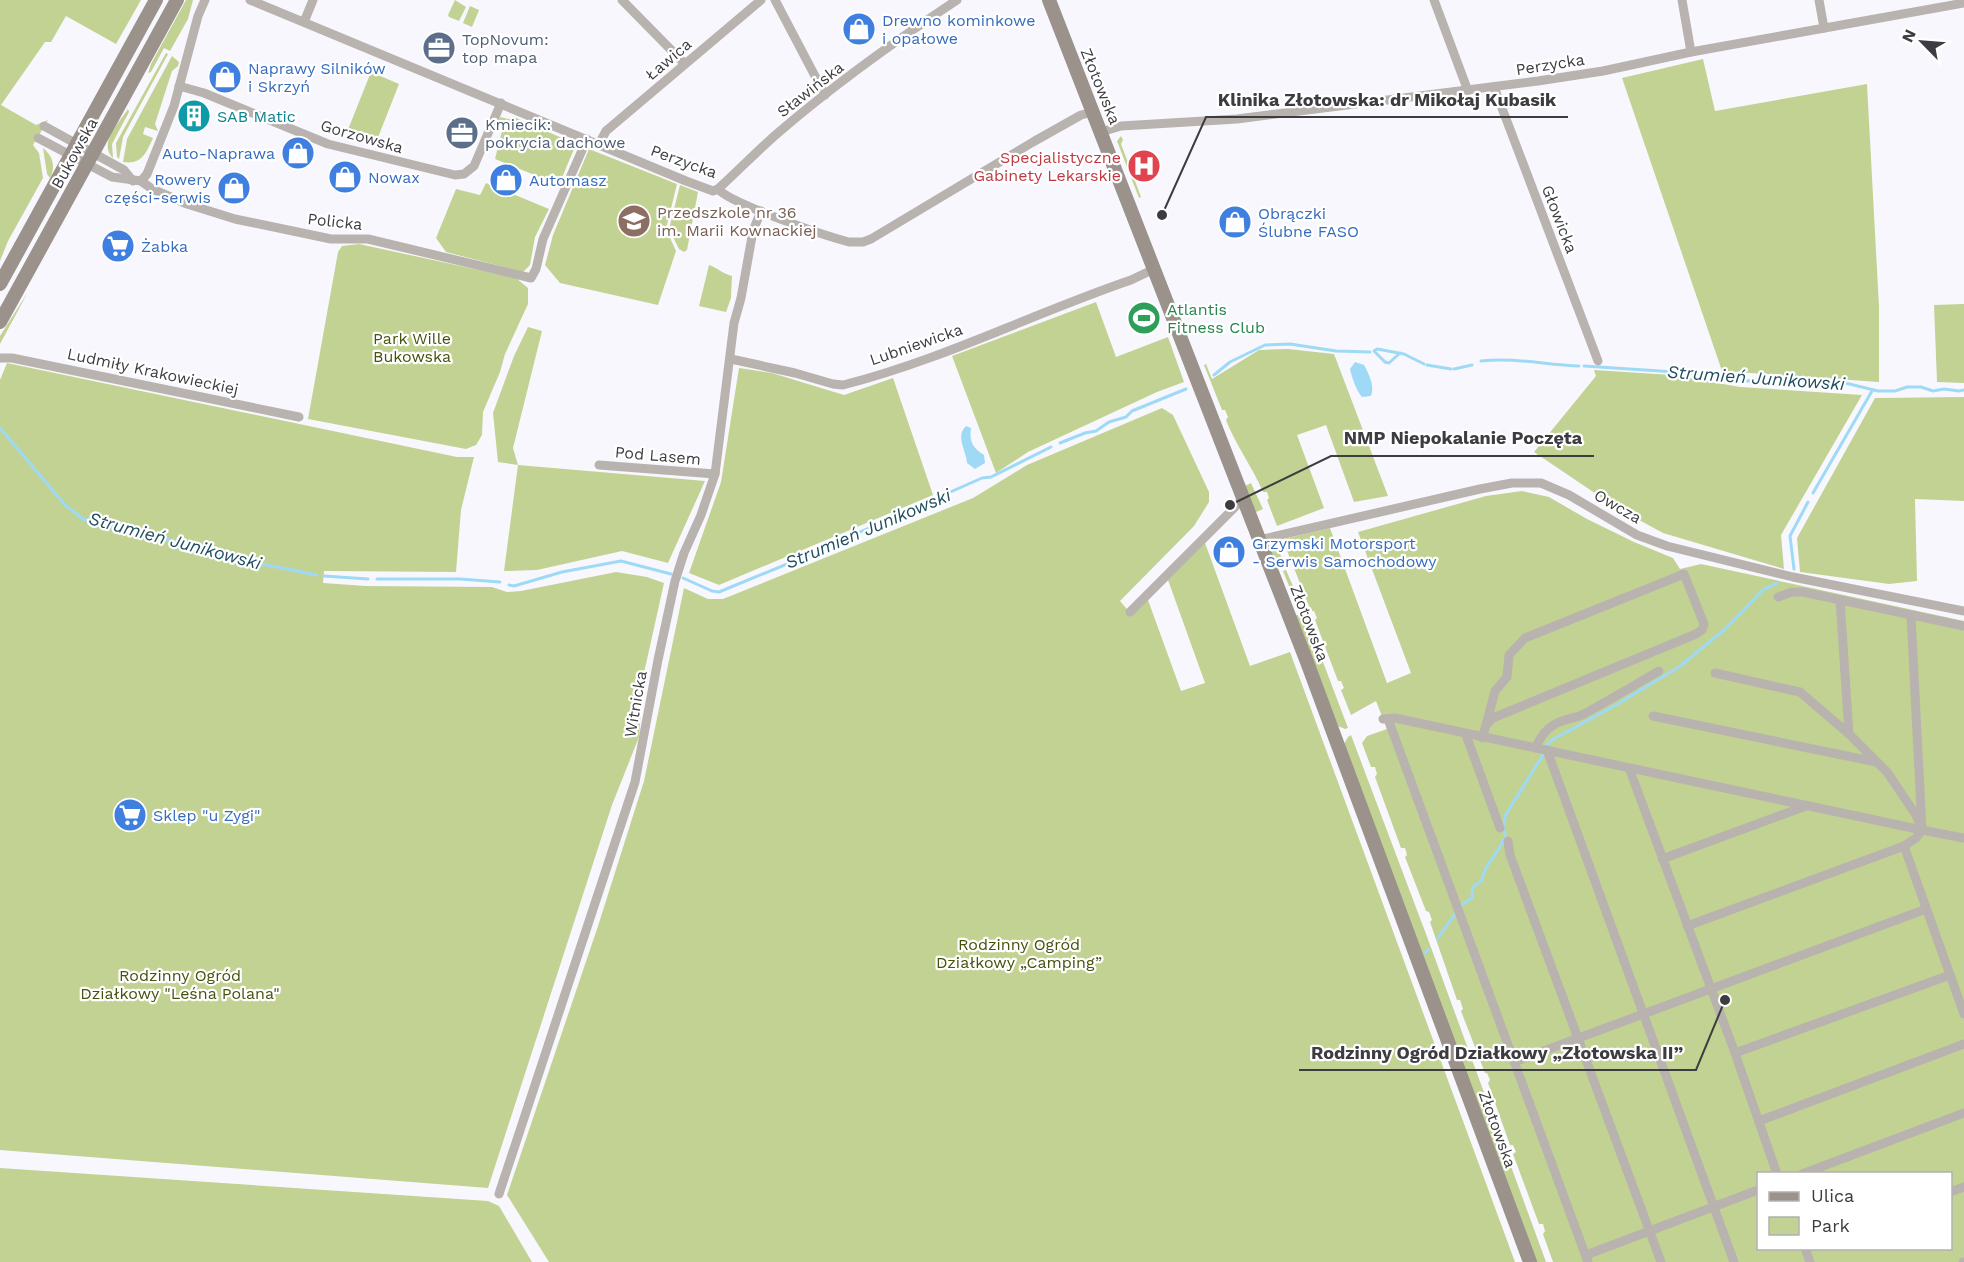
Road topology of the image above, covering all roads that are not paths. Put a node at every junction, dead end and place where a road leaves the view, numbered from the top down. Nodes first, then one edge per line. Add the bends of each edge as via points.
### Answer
1 (156, 0) edge
2 (177, 0) edge
3 (205, 0) edge
4 (250, 0) edge
5 (313, 0) edge
6 (622, 0) edge
7 (761, 0) edge
8 (775, 0) edge
9 (957, 0) edge
10 (1049, 0) edge
11 (1436, 0) edge
12 (1682, 0) edge
13 (1819, 0) edge
14 (1964, 3) edge
15 (304, 21) junction
16 (1824, 28) junction
17 (1691, 52) junction
18 (685, 64) junction
19 (179, 86) junction
20 (1494, 87) junction
21 (1468, 91) junction
22 (825, 95) junction
23 (501, 103) junction
24 (1093, 112) junction
25 (44, 126) dead end
26 (1101, 132) junction
27 (38, 138) dead end
28 (587, 139) junction
29 (599, 144) junction
30 (74, 150) junction
31 (90, 158) junction
32 (137, 181) junction
33 (718, 189) junction
34 (761, 211) junction
35 (1154, 269) junction
36 (0, 284) edge
37 (0, 322) edge
38 (0, 358) edge
39 (731, 359) junction
40 (1598, 361) dead end
41 (299, 417) dead end
42 (600, 465) dead end
43 (715, 474) junction
44 (1244, 500) junction
45 (1259, 540) junction
46 (1778, 597) dead end
47 (1840, 600) junction
48 (1964, 611) edge
49 (1130, 612) dead end
50 (1911, 616) junction
51 (1964, 626) edge
52 (1659, 671) dead end
53 (1715, 673) dead end
54 (1653, 716) dead end
55 (1486, 725) junction
56 (1849, 734) junction
57 (1466, 735) junction
58 (1482, 738) junction
59 (1535, 748) junction
60 (1547, 750) junction
61 (1876, 762) junction
62 (1629, 768) junction
63 (1807, 806) junction
64 (1500, 828) dead end
65 (1922, 830) junction
66 (1964, 837) edge
67 (1508, 841) dead end
68 (1904, 846) junction
69 (1662, 860) junction
70 (1926, 909) junction
71 (1686, 926) junction
72 (1950, 975) junction
73 (1710, 989) junction
74 (1643, 1014) junction
75 (1964, 1014) edge
76 (1578, 1039) junction
77 (1964, 1044) edge
78 (1735, 1053) junction
79 (1514, 1062) junction
80 (1964, 1113) edge
81 (1759, 1121) junction
82 (1777, 1172) edge
83 (1805, 1172) edge
84 (1757, 1190) edge
85 (499, 1194) dead end
86 (1714, 1206) junction
87 (1650, 1230) junction
88 (1587, 1258) edge
89 (1530, 1262) edge
90 (1661, 1262) edge
91 (1734, 1262) edge

1 - 30 street, Bukowska
2 - 31 street, Bukowska
3 - 19 street
4 - 15 street, Perzycka
5 - 15 street
6 - 18 street
7 - 18 street, Ławica
8 - 22 street
9 - 22 street, Sławińska
10 - 24 street, Złotowska
11 - 21 street
12 - 17 street
13 - 16 street
14 - 16 street, Perzycka
15 - 23 street, Perzycka
16 - 17 street, Perzycka
17 - 20 street, Perzycka via 1603,71
18 - 29 street, Ławica via 606,131
19 - 23 street, Gorzowska via 323,142 455,175 474,166
19 - 32 street via 147,174
20 - 21 street, Perzycka
20 - 40 street, Głowicka
21 - 26 street, Perzycka via 1237,119 1122,126
22 - 33 street, Sławińska
23 - 28 street, Perzycka
24 - 26 street, Złotowska
24 - 34 street, Perzycka via 1033,142 863,242 842,240
25 - 30 street
26 - 35 street, Złotowska
27 - 30 street
28 - 29 street, Perzycka
28 - 32 street, Policka via 543,239 531,278 368,239 331,239 235,219 187,204
29 - 33 street, Perzycka via 713,191
30 - 31 street, Policka
30 - 36 street, Bukowska
31 - 32 street, Policka via 118,180
31 - 37 street, Bukowska
33 - 34 street, Perzycka via 723,195
34 - 39 street, Witnicka via 753,231 734,323
35 - 39 street, Lubniewicka via 912,363 843,385
35 - 44 street, Złotowska
38 - 41 street, Ludmiły Krakowieckiej
39 - 43 street, Witnicka
42 - 43 street, Pod Lasem
43 - 85 street, Witnicka via 675,581 635,782
44 - 45 street, Złotowska
44 - 49 street
45 - 48 street, Owcza via 1480,489 1533,482 1556,488 1637,535 1667,546 1793,577
45 - 89 street, Złotowska via 1340,747
46 - 47 street via 1803,592
47 - 50 street
47 - 56 street
50 - 51 street
50 - 65 street
52 - 59 street via 1596,708 1552,725
53 - 56 street via 1800,692
54 - 61 street
55 - 55 street via 1493,718 1702,630 1704,624 1685,571 1524,638 1509,655 1507,676 1495,691
55 - 58 street
56 - 61 street
57 - 58 street
57 - 64 street
57 - 79 street via 1386,719
58 - 59 street
59 - 60 street
60 - 62 street
60 - 74 street
61 - 65 street via 1887,772
62 - 63 street
62 - 69 street
63 - 65 street
63 - 69 street
65 - 66 street
65 - 68 street
67 - 76 street
68 - 70 street
68 - 71 street
69 - 71 street
70 - 72 street
70 - 73 street
71 - 73 street
72 - 75 street
72 - 78 street
73 - 74 street
73 - 78 street
74 - 76 street
74 - 86 street
76 - 79 street
76 - 87 street
77 - 81 street
78 - 81 street
79 - 88 street
80 - 83 street
81 - 82 street
84 - 86 street
86 - 87 street
86 - 91 street
87 - 88 street
87 - 90 street

